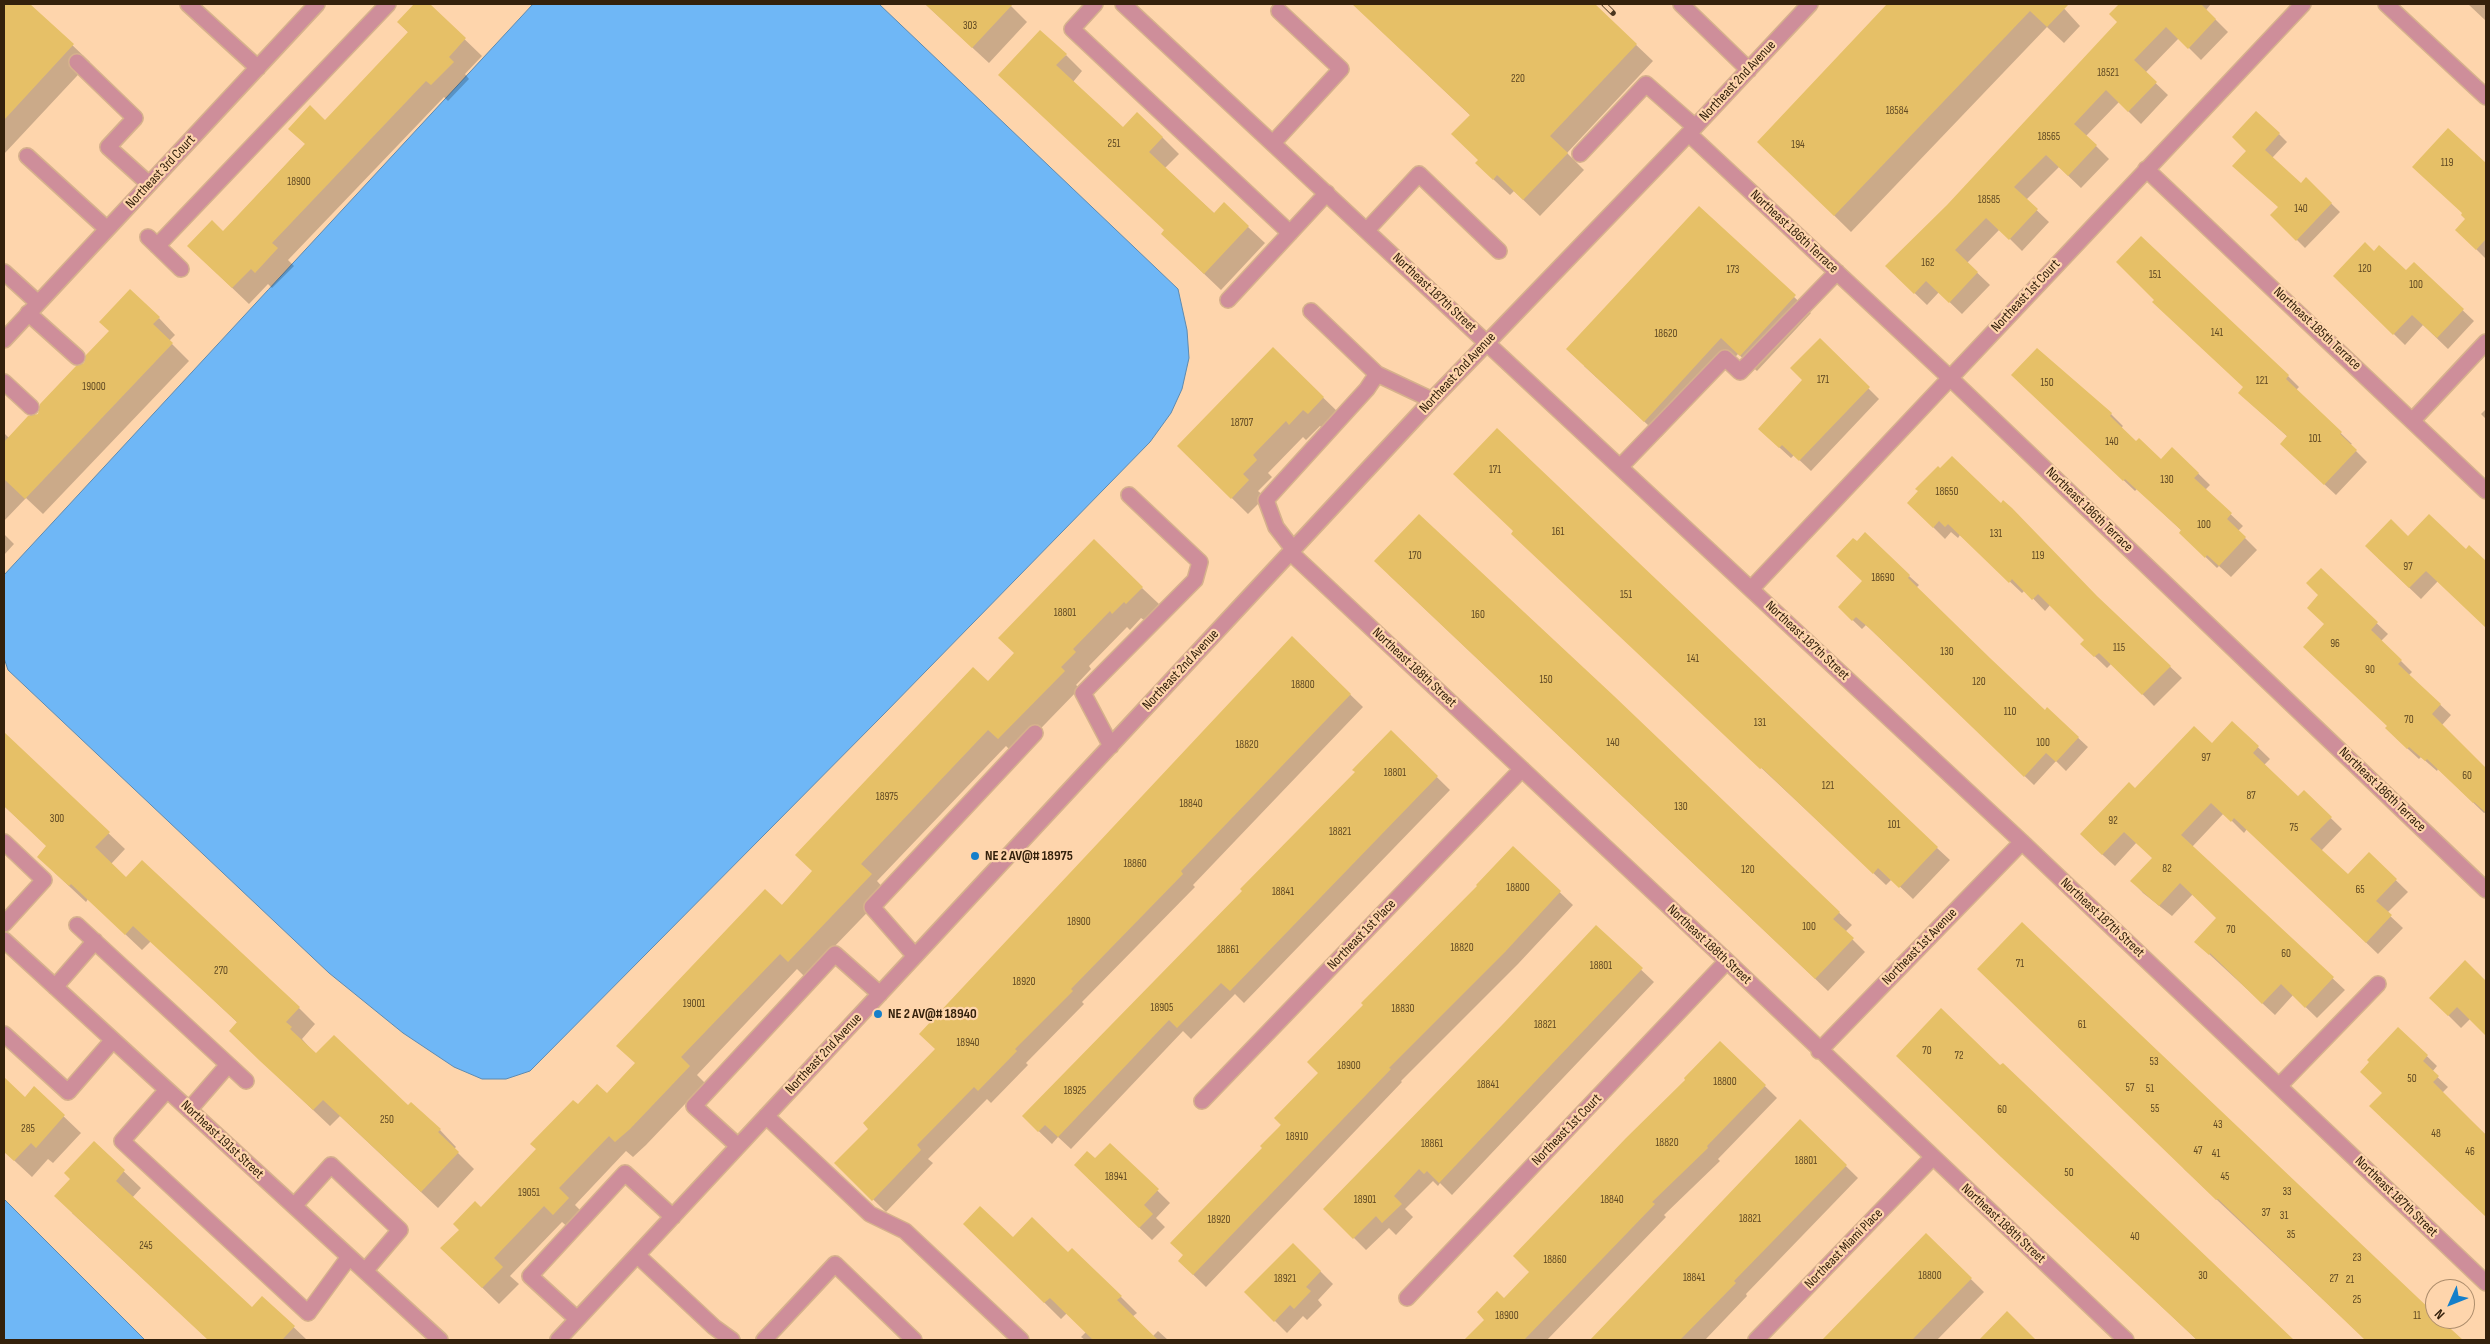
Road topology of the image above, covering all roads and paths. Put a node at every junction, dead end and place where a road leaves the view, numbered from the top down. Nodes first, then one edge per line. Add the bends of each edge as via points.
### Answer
1 (188, 4) edge
2 (317, 4) edge
3 (388, 4) edge
4 (1095, 4) edge
5 (1123, 4) edge
6 (1681, 4) edge
7 (1810, 4) edge
8 (2302, 4) edge
9 (2386, 4) edge
10 (1280, 11) dead end
11 (77, 62) dead end
12 (258, 68) junction
13 (1749, 70) junction
14 (2486, 97) edge
15 (1692, 131) junction
16 (1273, 143) junction
17 (1580, 154) dead end
18 (28, 156) dead end
19 (2146, 169) junction
20 (149, 184) junction
21 (1327, 193) junction
22 (107, 229) junction
23 (1367, 230) junction
24 (1290, 233) junction
25 (1499, 252) dead end
26 (181, 269) dead end
27 (4, 272) edge
28 (1837, 272) junction
29 (1228, 300) dead end
30 (33, 308) junction
31 (1311, 311) dead end
32 (4, 340) edge
33 (1487, 342) junction
34 (2486, 342) edge
35 (77, 357) dead end
36 (1377, 374) junction
37 (1949, 377) junction
38 (4, 382) edge
39 (1432, 400) junction
40 (31, 407) dead end
41 (2413, 420) junction
42 (1620, 467) junction
43 (2486, 491) edge
44 (1129, 494) dead end
45 (1292, 551) junction
46 (1751, 589) junction
47 (1035, 734) dead end
48 (1111, 746) junction
49 (1522, 769) junction
50 (4, 842) edge
51 (2022, 842) junction
52 (2484, 884) edge
53 (4, 924) edge
54 (77, 925) dead end
55 (4, 940) edge
56 (94, 941) junction
57 (915, 956) junction
58 (1727, 961) junction
59 (2378, 984) dead end
60 (55, 986) junction
61 (880, 994) junction
62 (4, 1034) edge
63 (113, 1040) junction
64 (1819, 1051) junction
65 (228, 1065) junction
66 (246, 1081) dead end
67 (2279, 1086) junction
68 (167, 1090) junction
69 (1202, 1101) dead end
70 (189, 1110) junction
71 (766, 1116) junction
72 (738, 1146) junction
73 (1932, 1158) junction
74 (294, 1206) junction
75 (673, 1217) junction
76 (637, 1255) junction
77 (349, 1257) junction
78 (365, 1271) junction
79 (2486, 1283) edge
80 (1406, 1298) dead end
81 (577, 1319) junction
82 (714, 1334) edge
83 (440, 1340) edge
84 (558, 1340) edge
85 (732, 1340) edge
86 (764, 1340) edge
87 (914, 1340) edge
88 (1021, 1340) edge
89 (1756, 1340) edge
90 (2126, 1340) edge

1 - 12 street
2 - 12 street, Northeast 3rd Court
3 - 26 street via 153,242
4 - 24 street via 1072,29
5 - 16 street, Northeast 187th Street
6 - 13 street
7 - 13 street, Northeast 2nd Avenue
8 - 19 street, Northeast 1st Court
9 - 14 street
10 - 16 street via 1341,69
11 - 20 street via 135,118 108,146
12 - 20 street, Northeast 3rd Court
13 - 15 street, Northeast 2nd Avenue
15 - 17 street, Northeast 186th Terrace via 1646,84
15 - 28 street, Northeast 186th Terrace
15 - 33 street, Northeast 2nd Avenue
16 - 21 street, Northeast 187th Street
18 - 22 street
19 - 37 street, Northeast 1st Court
19 - 41 street, Northeast 185th Terrace
20 - 22 street, Northeast 3rd Court
21 - 23 street, Northeast 187th Street
21 - 24 street
22 - 30 street, Northeast 3rd Court
23 - 25 street via 1419,174
23 - 33 street, Northeast 187th Street
24 - 29 street
27 - 30 street
28 - 37 street, Northeast 186th Terrace
28 - 42 street via 1740,372 1724,358
30 - 32 street, Northeast 3rd Court
30 - 35 street
31 - 36 street
33 - 39 street, Northeast 2nd Avenue
33 - 42 street, Northeast 187th Street
34 - 41 street
36 - 39 street
36 - 45 street, Northeast 188th Street via 1266,500 1276,527
37 - 46 street, Northeast 1st Court
37 - 52 street, Northeast 186th Terrace
38 - 40 street
39 - 45 street, Northeast 2nd Avenue
41 - 43 street, Northeast 185th Terrace
42 - 46 street, Northeast 187th Street
44 - 48 street via 1200,562 1195,580 1083,693
45 - 48 street, Northeast 2nd Avenue
45 - 49 street, Northeast 188th Street
46 - 51 street, Northeast 187th Street
47 - 57 street via 872,907
48 - 57 street, Northeast 2nd Avenue
49 - 58 street, Northeast 188th Street
49 - 69 street, Northeast 1st Place
50 - 53 street via 44,880
51 - 64 street, Northeast 1st Avenue
51 - 67 street, Northeast 187th Street
54 - 56 street
55 - 60 street, Northeast 191st Street
56 - 60 street
56 - 65 street
57 - 61 street, Northeast 2nd Avenue
58 - 64 street, Northeast 188th Street
58 - 80 street, Northeast 1st Court
59 - 67 street
60 - 63 street, Northeast 191st Street
61 - 71 street, Northeast 2nd Avenue
61 - 72 street via 835,954 694,1106
62 - 63 street via 68,1092
63 - 68 street, Northeast 191st Street
64 - 73 street, Northeast 188th Street
65 - 66 street
65 - 70 street
67 - 79 street, Northeast 187th Street
68 - 70 street, Northeast 191st Street
68 - 77 street via 122,1141 308,1312
70 - 74 street, Northeast 191st Street
71 - 72 street, Northeast 2nd Avenue
71 - 88 street via 870,1214 905,1231
72 - 75 street, Northeast 2nd Avenue
73 - 89 street, Northeast Miami Place
73 - 90 street, Northeast 188th Street
74 - 77 street, Northeast 191st Street
74 - 78 street via 331,1165 400,1230
75 - 76 street, Northeast 2nd Avenue
75 - 81 street via 625,1173 530,1276
76 - 81 street, Northeast 2nd Avenue
76 - 82 street
77 - 78 street, Northeast 191st Street
78 - 83 street, Northeast 191st Street
81 - 84 street, Northeast 2nd Avenue
82 - 85 street
86 - 87 street via 835,1264

